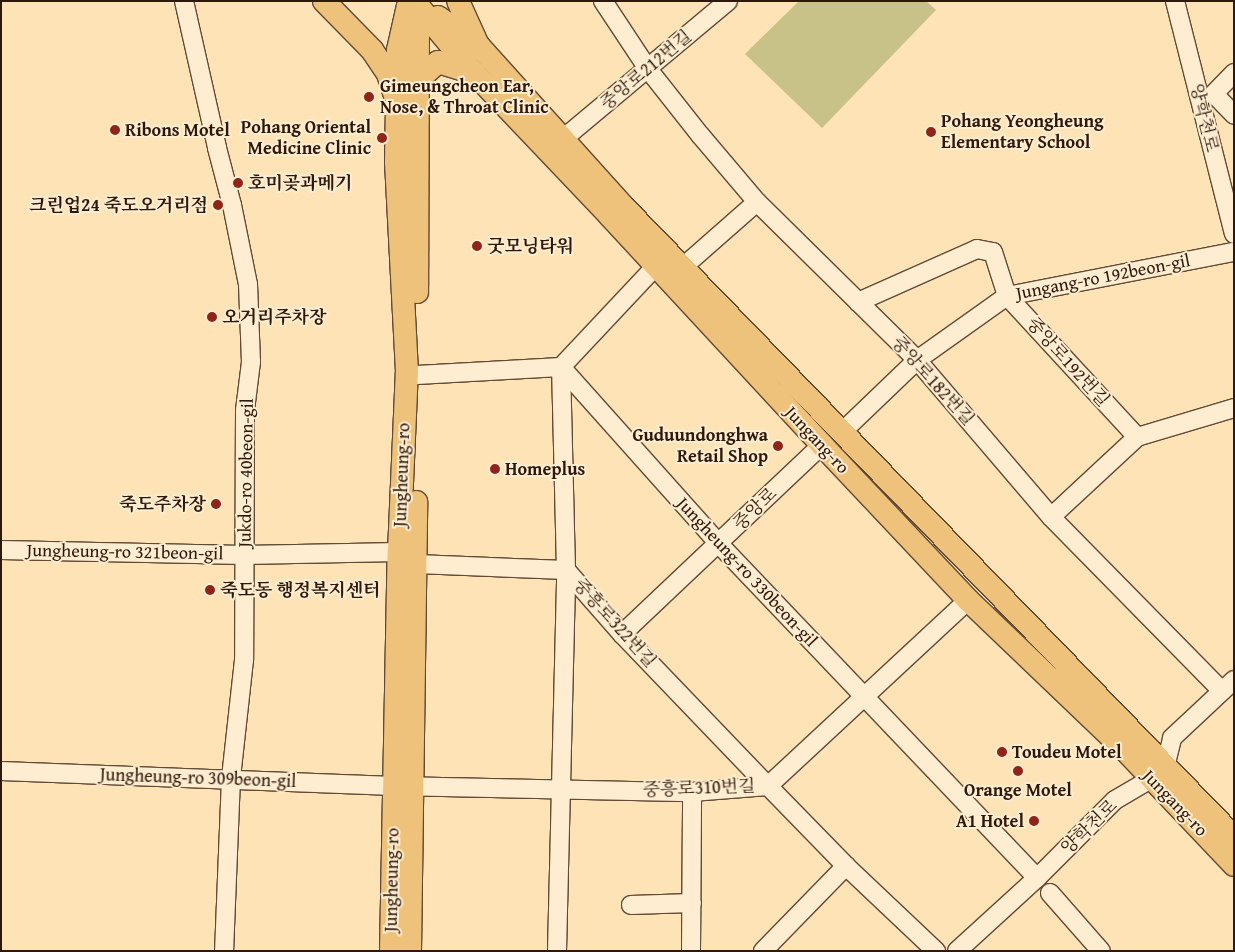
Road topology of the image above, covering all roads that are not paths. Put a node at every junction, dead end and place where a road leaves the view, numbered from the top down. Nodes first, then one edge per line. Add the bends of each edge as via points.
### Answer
1 (184, 1) edge
2 (324, 1) edge
3 (413, 1) edge
4 (458, 1) edge
5 (603, 1) edge
6 (728, 1) edge
7 (1175, 1) edge
8 (479, 46) junction
9 (648, 69) junction
10 (474, 73) junction
11 (1234, 73) edge
12 (418, 80) junction
13 (397, 104) junction
14 (1234, 115) edge
15 (563, 139) junction
16 (757, 202) junction
17 (1234, 234) edge
18 (1234, 252) edge
19 (656, 266) junction
20 (683, 267) junction
21 (1007, 296) junction
22 (858, 302) junction
23 (917, 360) junction
24 (561, 367) junction
25 (417, 375) junction
26 (1234, 408) edge
27 (842, 432) junction
28 (1137, 437) junction
29 (822, 445) junction
30 (1051, 517) junction
31 (719, 544) junction
32 (1, 550) edge
33 (244, 555) junction
34 (407, 558) junction
35 (566, 570) junction
36 (968, 600) junction
37 (622, 634) junction
38 (1228, 685) edge
39 (865, 698) junction
40 (1, 771) edge
41 (1158, 773) junction
42 (231, 778) junction
43 (402, 786) junction
44 (768, 786) junction
45 (561, 789) junction
46 (692, 792) junction
47 (1231, 844) edge
48 (846, 866) junction
49 (1037, 878) junction
50 (1050, 893) dead end
51 (692, 903) junction
52 (631, 905) dead end
53 (224, 951) edge
54 (391, 951) edge
55 (410, 951) edge
56 (557, 951) edge
57 (691, 951) edge
58 (762, 951) edge
59 (936, 951) edge
60 (957, 951) edge
61 (1101, 951) edge

1 - 33 street, Jukdo-ro 40beon-gil via 248,284 251,362 245,410
2 - 13 main road via 372,50 388,74
3 - 8 main road, Jungang-ro
3 - 10 main road, Jungang-ro
3 - 12 main road, Jungheung-ro via 418,28
3 - 13 main road, Jungheung-ro via 398,50
4 - 8 main road
5 - 9 street, 중앙로182번길
6 - 9 street, 중앙로212번길
7 - 17 street, 양학천로
8 - 15 main road, Jungang-ro
9 - 15 street, 중앙로212번길
9 - 16 street, 중앙로182번길
10 - 12 main road via 438,62
10 - 19 main road, Jungang-ro
11 - 14 street via 1214,94
12 - 25 main road, Jungheung-ro
13 - 34 main road, Jungheung-ro via 396,162 407,372
15 - 20 main road, Jungang-ro
16 - 20 street
16 - 22 street, 중앙로182번길
18 - 21 street, Jungang-ro 192beon-gil
19 - 24 street
19 - 29 main road, Jungang-ro
20 - 27 main road, Jungang-ro
21 - 22 street, 중앙로192번길 via 993,252 977,249
21 - 23 street, Jungang-ro 192beon-gil
21 - 28 street, 중앙로192번길
22 - 23 street, 중앙로182번길
23 - 27 street, Jungang-ro 192beon-gil
23 - 30 street, 중앙로182번길
24 - 25 street
24 - 31 street, Jungheung-ro 330beon-gil
24 - 35 street
25 - 34 main road, Jungheung-ro
26 - 28 street
27 - 41 main road, Jungang-ro
28 - 30 street
29 - 31 street, 중앙로
29 - 36 main road, Jungang-ro
30 - 38 street, 중앙로182번길
31 - 37 street, 중앙로
31 - 39 street, Jungheung-ro 330beon-gil
32 - 33 street, Jungheung-ro 321beon-gil
33 - 34 street, Jungheung-ro 321beon-gil
33 - 42 street, Jukdo-ro 40beon-gil via 244,660
34 - 35 street, 중흥로322번길
34 - 43 main road, Jungheung-ro
35 - 37 street, 중흥로322번길
35 - 45 street
36 - 39 street
36 - 41 main road, Jungang-ro via 1123,748
37 - 44 street, 중흥로322번길
38 - 41 street via 1172,738
39 - 44 street
39 - 49 street, Jungheung-ro 330beon-gil
40 - 42 street, Jungheung-ro 309beon-gil
41 - 47 main road, Jungang-ro
41 - 49 street, 양학천로 via 1115,800
42 - 43 street, Jungheung-ro 309beon-gil
42 - 53 street, Jukdo-ro 40beon-gil
43 - 45 street, 중흥로310번길
43 - 54 main road, Jungheung-ro
43 - 55 main road, Jungheung-ro
44 - 46 street, 중흥로310번길
44 - 48 street, 중흥로310번길
45 - 46 street, 중흥로310번길
45 - 56 street
46 - 51 street
48 - 58 street
48 - 59 street, 중흥로310번길
49 - 60 street, 양학천로
50 - 61 street
51 - 52 street
51 - 57 street

